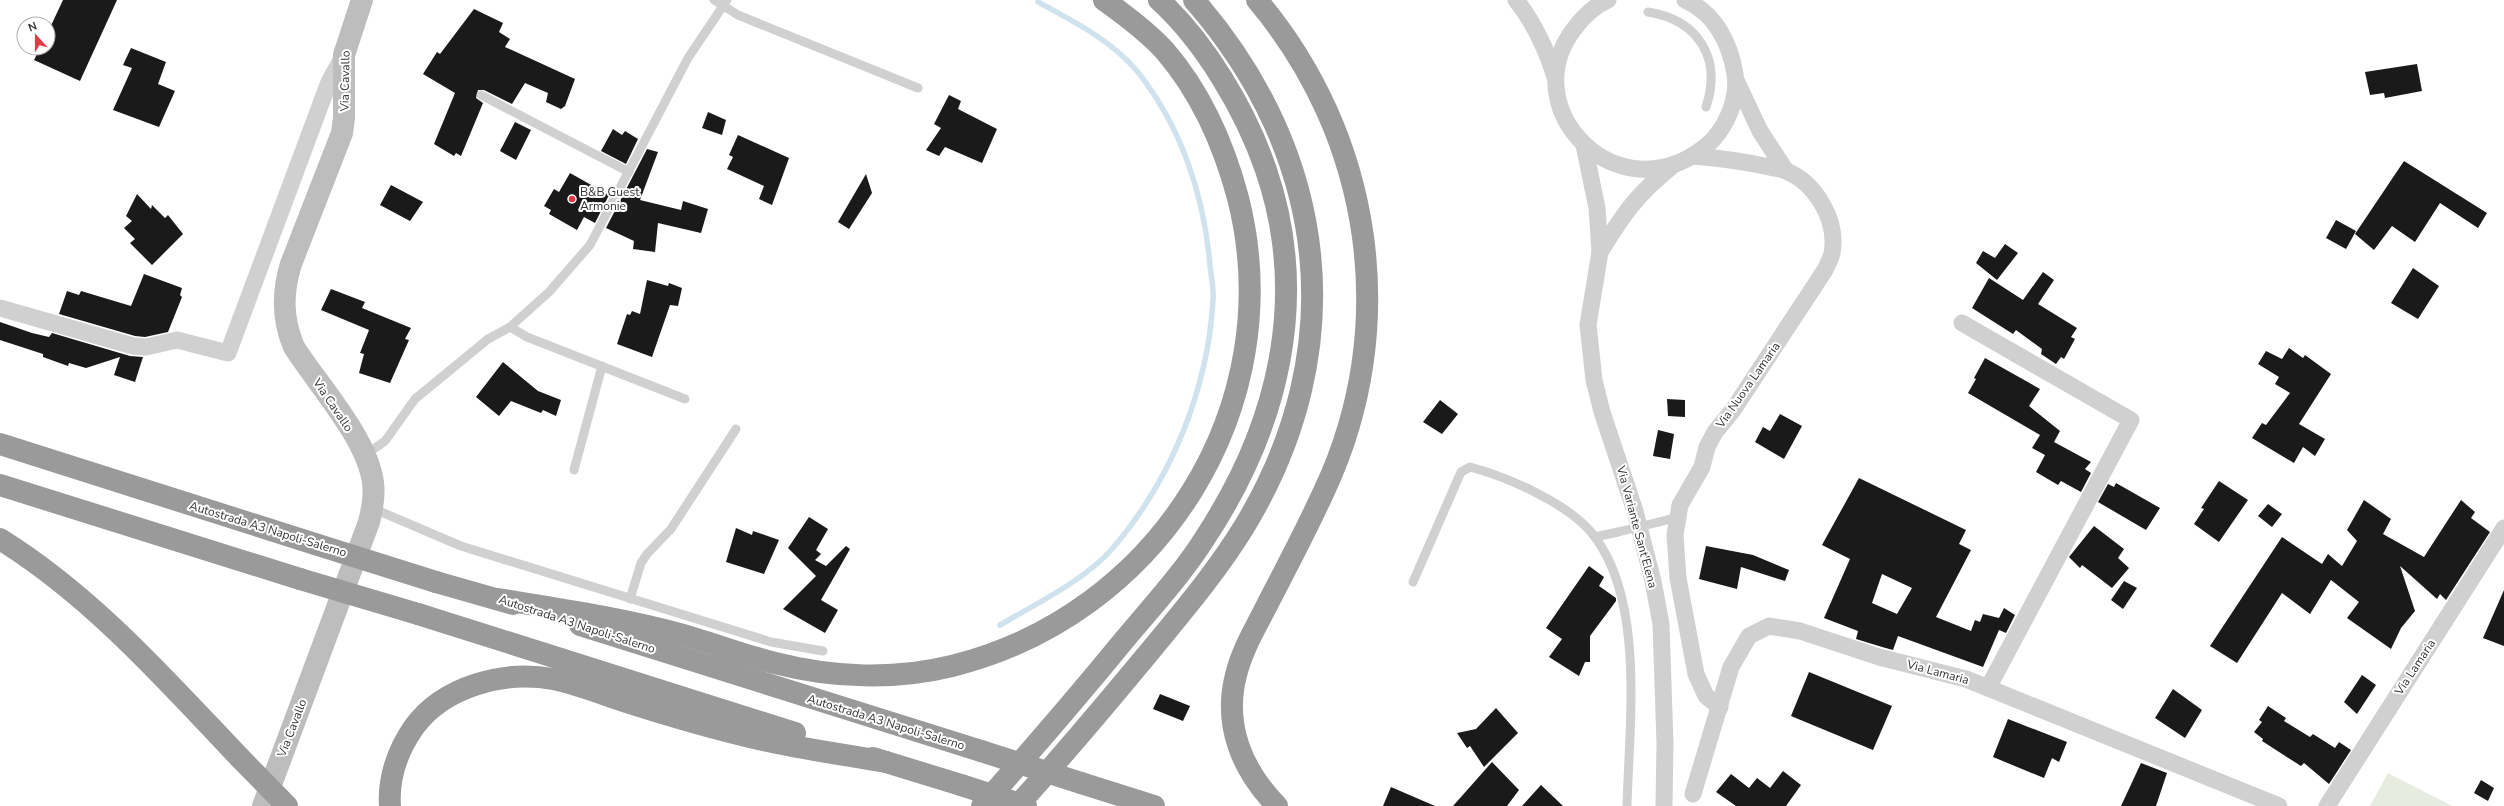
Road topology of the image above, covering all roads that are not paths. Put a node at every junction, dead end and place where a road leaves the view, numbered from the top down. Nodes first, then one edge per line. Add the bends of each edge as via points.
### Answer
1 (362, 0) edge
2 (714, 0) edge
3 (1104, 0) edge
4 (1159, 0) edge
5 (1194, 0) edge
6 (1257, 0) edge
7 (1516, 0) edge
8 (1608, 0) edge
9 (1684, 0) edge
10 (726, 3) edge
11 (1648, 12) dead end
12 (344, 55) junction
13 (1736, 79) junction
14 (1556, 82) junction
15 (918, 88) dead end
16 (481, 94) dead end
17 (1706, 107) dead end
18 (1584, 145) junction
19 (1693, 156) junction
20 (1672, 166) junction
21 (1786, 170) junction
22 (629, 172) junction
23 (1600, 252) junction
24 (0, 308) edge
25 (1962, 323) dead end
26 (510, 327) junction
27 (602, 366) junction
28 (685, 399) dead end
29 (736, 429) dead end
30 (0, 444) edge
31 (365, 455) junction
32 (574, 470) dead end
33 (0, 485) edge
34 (372, 508) junction
35 (1678, 518) junction
36 (2504, 528) edge
37 (1595, 537) junction
38 (0, 539) edge
39 (1413, 582) dead end
40 (498, 599) junction
41 (630, 599) junction
42 (823, 651) dead end
43 (1988, 688) junction
44 (1720, 707) junction
45 (886, 762) junction
46 (1693, 794) dead end
47 (263, 806) edge
48 (286, 806) edge
49 (390, 806) edge
50 (982, 806) edge
51 (1017, 806) edge
52 (1026, 806) edge
53 (1154, 806) edge
54 (1277, 806) edge
55 (1627, 806) edge
56 (1664, 806) edge
57 (2279, 806) edge
58 (2327, 806) edge

1 - 12 main road, Via Cavallo
2 - 10 lane
3 - 40 highway via 1164,50 1194,91 1215,131 1230,170 1248,254 1248,339 1228,418 1193,490 1150,549 1123,575 1059,624 1022,643 951,666 910,674 835,674 778,664 680,634 589,614
4 - 50 highway via 1192,38 1243,114 1274,191 1286,269 1287,318 1278,372 1265,420 1248,464 1204,540 1178,576 1043,739
5 - 51 highway via 1224,36 1248,71 1267,105 1296,175 1305,210 1312,280 1310,334 1305,369 1282,448 1244,527 1183,611 1073,745
6 - 54 highway via 1300,59 1339,138 1354,187 1364,234 1368,289 1365,341 1358,389 1345,435 1326,488 1246,646 1236,675 1232,703 1237,740 1243,759 1259,788
7 - 14 street via 1530,19 1546,49
8 - 14 street via 1582,17 1568,36 1559,58
9 - 13 street via 1710,17 1724,35 1732,56
10 - 15 lane via 738,15
10 - 22 lane via 688,58
11 - 17 lane via 1676,20 1698,39 1706,51 1712,79
12 - 24 street via 329,82 228,353 177,340 146,347 133,346
12 - 31 main road, Via Cavallo via 342,133 292,264 284,299 288,332 294,347
13 - 19 street via 1733,102 1724,124 1711,142
13 - 21 street via 1760,131
14 - 18 street via 1560,105 1569,127
16 - 22 lane
18 - 20 street via 1603,159 1625,167 1649,170
18 - 23 street, Via Variante Sant'Elena via 1598,208
19 - 20 street
19 - 21 street, Via Nuova Lamaria via 1725,158
20 - 23 street, Via Variante Sant'Elena via 1648,185 1628,207
21 - 35 street, Via Nuova Lamaria via 1805,183 1819,198 1827,212 1832,233 1832,253 1812,292 1733,410 1715,432 1707,447 1702,467 1680,505
22 - 26 lane via 590,246 549,292
23 - 56 street, Via Variante Sant'Elena via 1590,307 1590,351 1602,412 1635,511 1661,624 1665,701
25 - 43 street via 2132,420
26 - 27 lane via 527,337
26 - 31 lane via 488,339 415,399 385,441
27 - 28 lane
27 - 32 lane
29 - 41 lane via 672,529 644,558
30 - 40 highway, Autostrada A3 Napoli-Salerno, bridge via 436,582
31 - 34 main road, Via Cavallo via 373,483
33 - 45 highway, bridge
34 - 41 lane via 461,546
34 - 47 main road, Via Cavallo
35 - 37 lane, bridge
35 - 44 street, Via Nuova Lamaria via 1675,535 1678,578 1696,674 1706,696
36 - 58 street, Via Lamaria
37 - 39 lane via 1586,527 1556,505 1486,471 1470,467 1461,472
37 - 55 lane via 1616,575 1623,598 1630,671
38 - 48 highway, bridge via 61,582 150,664
40 - 53 highway, Autostrada A3 Napoli-Salerno, bridge
41 - 42 lane via 771,642
43 - 44 street, Via Lamaria via 1966,679 1879,657 1800,632 1769,626 1748,636 1731,667
43 - 57 street, Via Lamaria
44 - 46 street, Via Lamaria
45 - 49 highway via 750,737 552,679 513,677 473,686 453,694 419,720 406,738 397,758 392,777
45 - 52 highway, bridge

